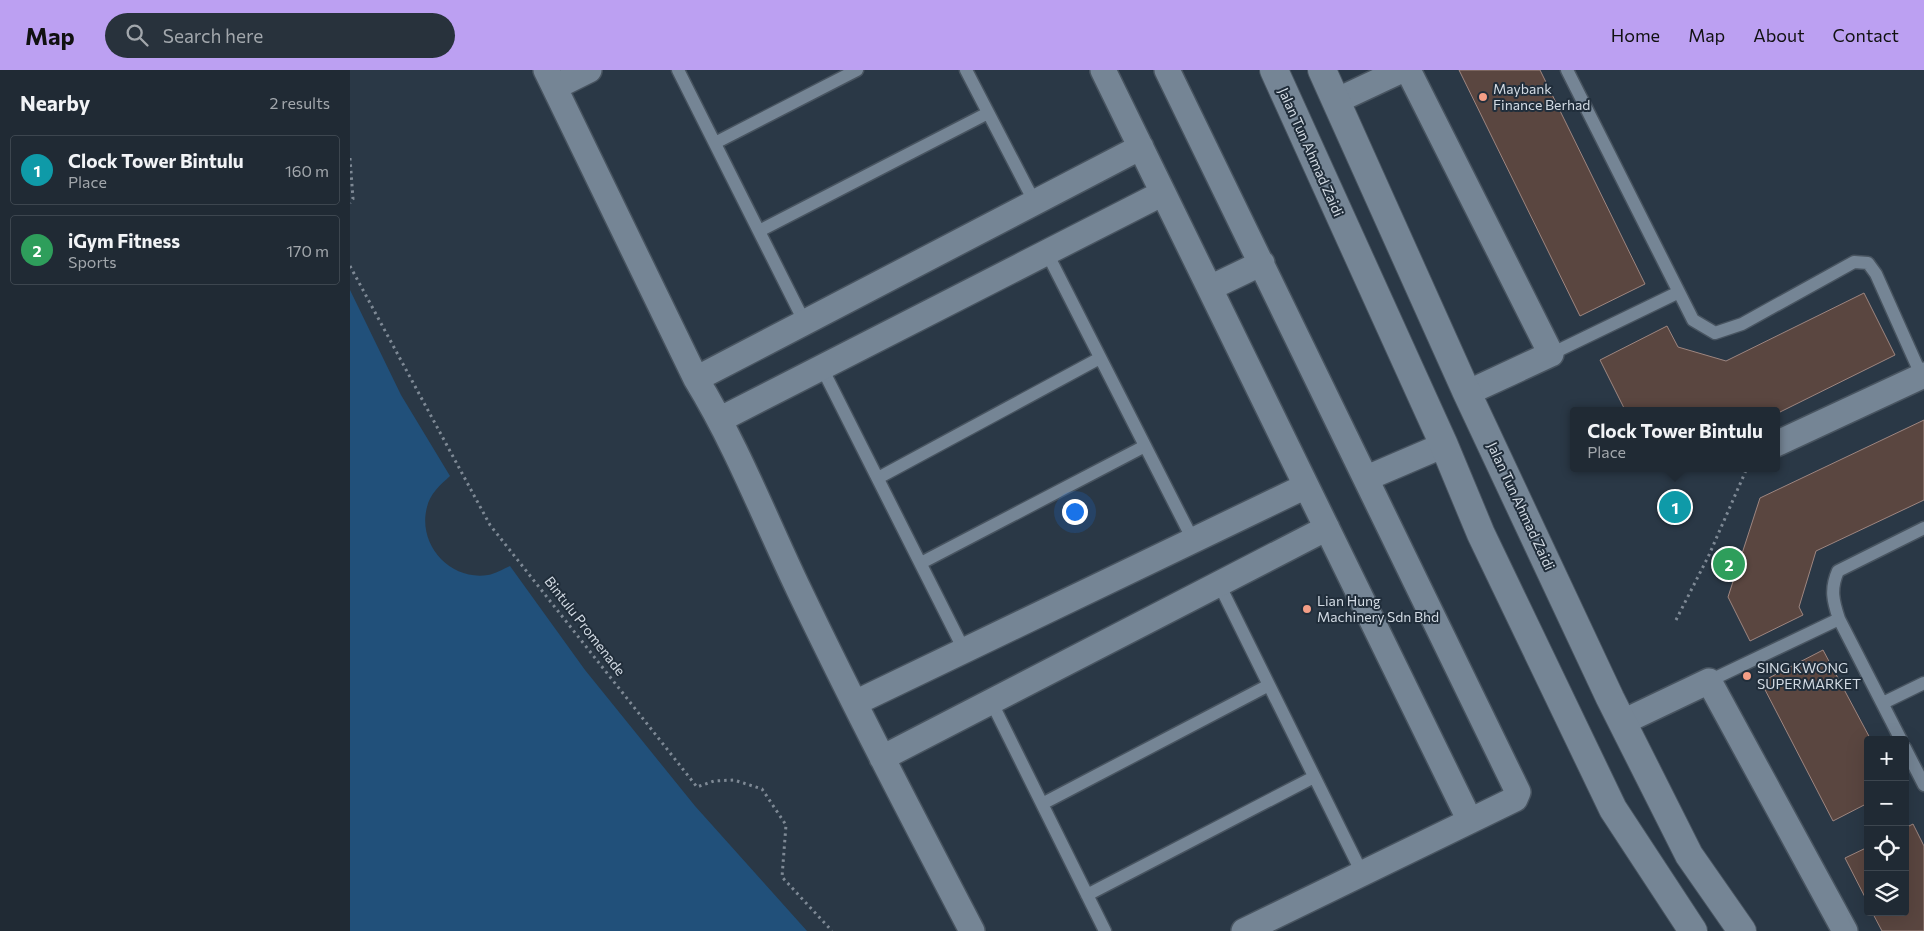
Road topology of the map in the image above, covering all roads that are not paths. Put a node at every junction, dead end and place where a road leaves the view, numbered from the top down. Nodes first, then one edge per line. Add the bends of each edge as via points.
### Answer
1 (589, 70) edge
2 (678, 70) edge
3 (856, 70) edge
4 (966, 70) edge
5 (1103, 70) edge
6 (1167, 70) edge
7 (1274, 70) edge
8 (1322, 70) edge
9 (1402, 70) edge
10 (1408, 70) edge
11 (1567, 70) edge
12 (551, 78) edge
13 (1336, 101) junction
14 (988, 113) junction
15 (714, 143) junction
16 (1141, 147) junction
17 (1163, 193) junction
18 (1035, 203) junction
19 (759, 231) junction
20 (1047, 253) junction
21 (1262, 263) junction
22 (1210, 288) junction
23 (1677, 293) junction
24 (805, 323) junction
25 (1551, 354) junction
26 (1100, 358) junction
27 (822, 368) junction
28 (1923, 378) edge
29 (696, 380) junction
30 (1467, 393) junction
31 (721, 419) junction
32 (1780, 442) edge
33 (1444, 445) junction
34 (1145, 446) junction
35 (878, 478) junction
36 (1367, 478) junction
37 (1306, 486) junction
38 (1327, 528) junction
39 (1924, 528) edge
40 (1193, 540) junction
41 (921, 563) junction
42 (1219, 584) junction
43 (1839, 619) junction
44 (964, 650) junction
45 (1709, 681) junction
46 (1924, 683) edge
47 (1269, 685) junction
48 (991, 701) junction
49 (855, 703) junction
50 (1882, 703) junction
51 (1623, 722) junction
52 (1899, 736) edge
53 (1909, 756) edge
54 (882, 758) junction
55 (1314, 777) junction
56 (1924, 784) edge
57 (1042, 804) junction
58 (1470, 821) junction
59 (1362, 873) junction
60 (1087, 895) junction
61 (972, 931) edge
62 (1105, 931) edge
63 (1244, 931) edge
64 (1693, 931) edge
65 (1742, 931) edge
66 (1845, 931) edge

1 - 12 street
2 - 15 lane
3 - 15 lane
4 - 14 lane
5 - 16 street
6 - 21 street
7 - 33 street, Jalan Tun Ahmad Zaidi
8 - 13 street, Jalan Tun Ahmad Zaidi
9 - 13 street
10 - 25 street
11 - 23 lane
12 - 29 street
13 - 30 street, Jalan Tun Ahmad Zaidi
14 - 18 lane
14 - 19 lane
15 - 19 lane
16 - 17 street
16 - 18 street
17 - 20 street
17 - 22 street
18 - 24 street
19 - 24 lane
20 - 26 lane
20 - 27 street
21 - 22 street
21 - 36 street
22 - 37 street
23 - 25 lane
23 - 28 lane via 1692,320 1715,333 1742,324 1854,262 1868,263
24 - 29 street
25 - 30 street
26 - 34 lane
26 - 35 lane
27 - 31 street
27 - 35 lane
28 - 32 street
29 - 31 street
30 - 51 street, Jalan Tun Ahmad Zaidi
31 - 49 street
33 - 36 street
33 - 64 street, Jalan Tun Ahmad Zaidi via 1481,534 1613,809
34 - 40 lane
34 - 41 lane
35 - 41 lane
36 - 58 street via 1516,784 1518,792 1515,799
37 - 38 street
37 - 40 street
38 - 42 street
38 - 58 street
39 - 43 lane via 1838,571 1832,584 1832,598
40 - 44 street
41 - 44 lane
42 - 47 lane
42 - 48 street
43 - 45 lane
43 - 50 lane
44 - 49 street
45 - 51 street
45 - 66 street
46 - 50 lane
47 - 55 lane
47 - 57 lane
48 - 54 street
48 - 57 lane
49 - 54 street
50 - 52 lane
51 - 65 street, Jalan Tun Ahmad Zaidi via 1689,855
53 - 56 lane
54 - 61 street
55 - 59 lane
55 - 60 lane
57 - 60 lane
58 - 59 street
59 - 63 street
60 - 62 lane

